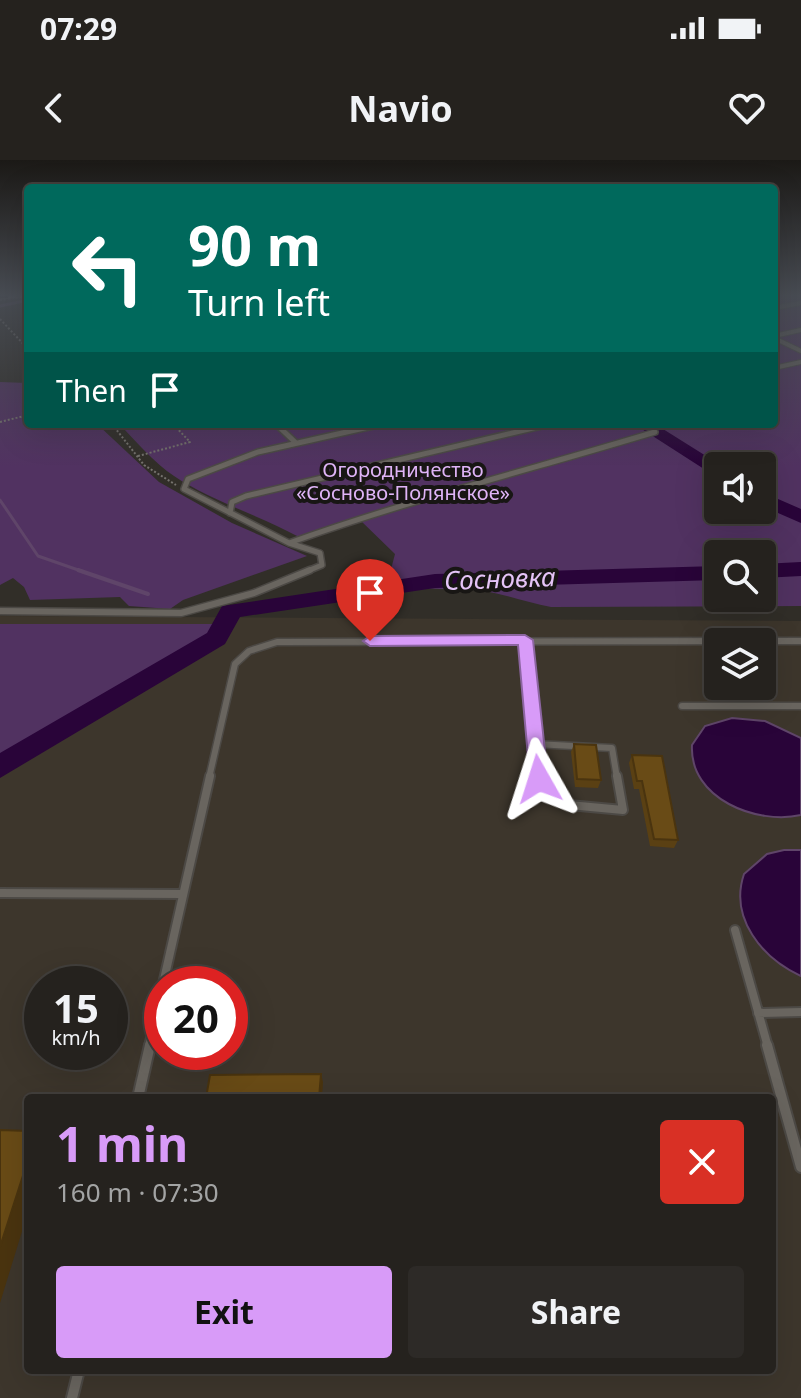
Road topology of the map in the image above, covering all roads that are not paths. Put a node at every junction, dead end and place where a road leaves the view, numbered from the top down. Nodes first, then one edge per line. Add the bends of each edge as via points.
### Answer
1 (801, 362) edge
2 (778, 367) edge
3 (280, 428) edge
4 (363, 428) edge
5 (533, 428) edge
6 (655, 432) dead end
7 (295, 442) junction
8 (230, 513) junction
9 (289, 543) junction
10 (0, 611) edge
11 (525, 640) junction
12 (801, 641) edge
13 (682, 706) dead end
14 (801, 706) edge
15 (535, 744) junction
16 (0, 893) edge
17 (182, 894) junction
18 (735, 930) dead end
19 (166, 966) edge
20 (801, 1012) edge
21 (758, 1013) junction
22 (144, 1070) edge
23 (139, 1094) edge
24 (801, 1167) edge
25 (78, 1374) edge
26 (72, 1398) edge

1 - 2 lane
3 - 7 lane
4 - 7 lane
5 - 8 lane via 246,496 232,502
6 - 9 lane via 373,513
7 - 8 lane via 210,467 188,479 184,489
8 - 9 lane
9 - 10 lane via 320,553 322,565 254,593 181,613
11 - 12 lane
11 - 15 lane
11 - 17 lane via 277,642 249,651 235,664
13 - 14 lane
15 - 15 lane via 539,779 569,805 623,810 612,748
16 - 17 lane
17 - 19 lane
18 - 21 lane
20 - 21 lane
21 - 24 lane
22 - 23 lane
25 - 26 lane

